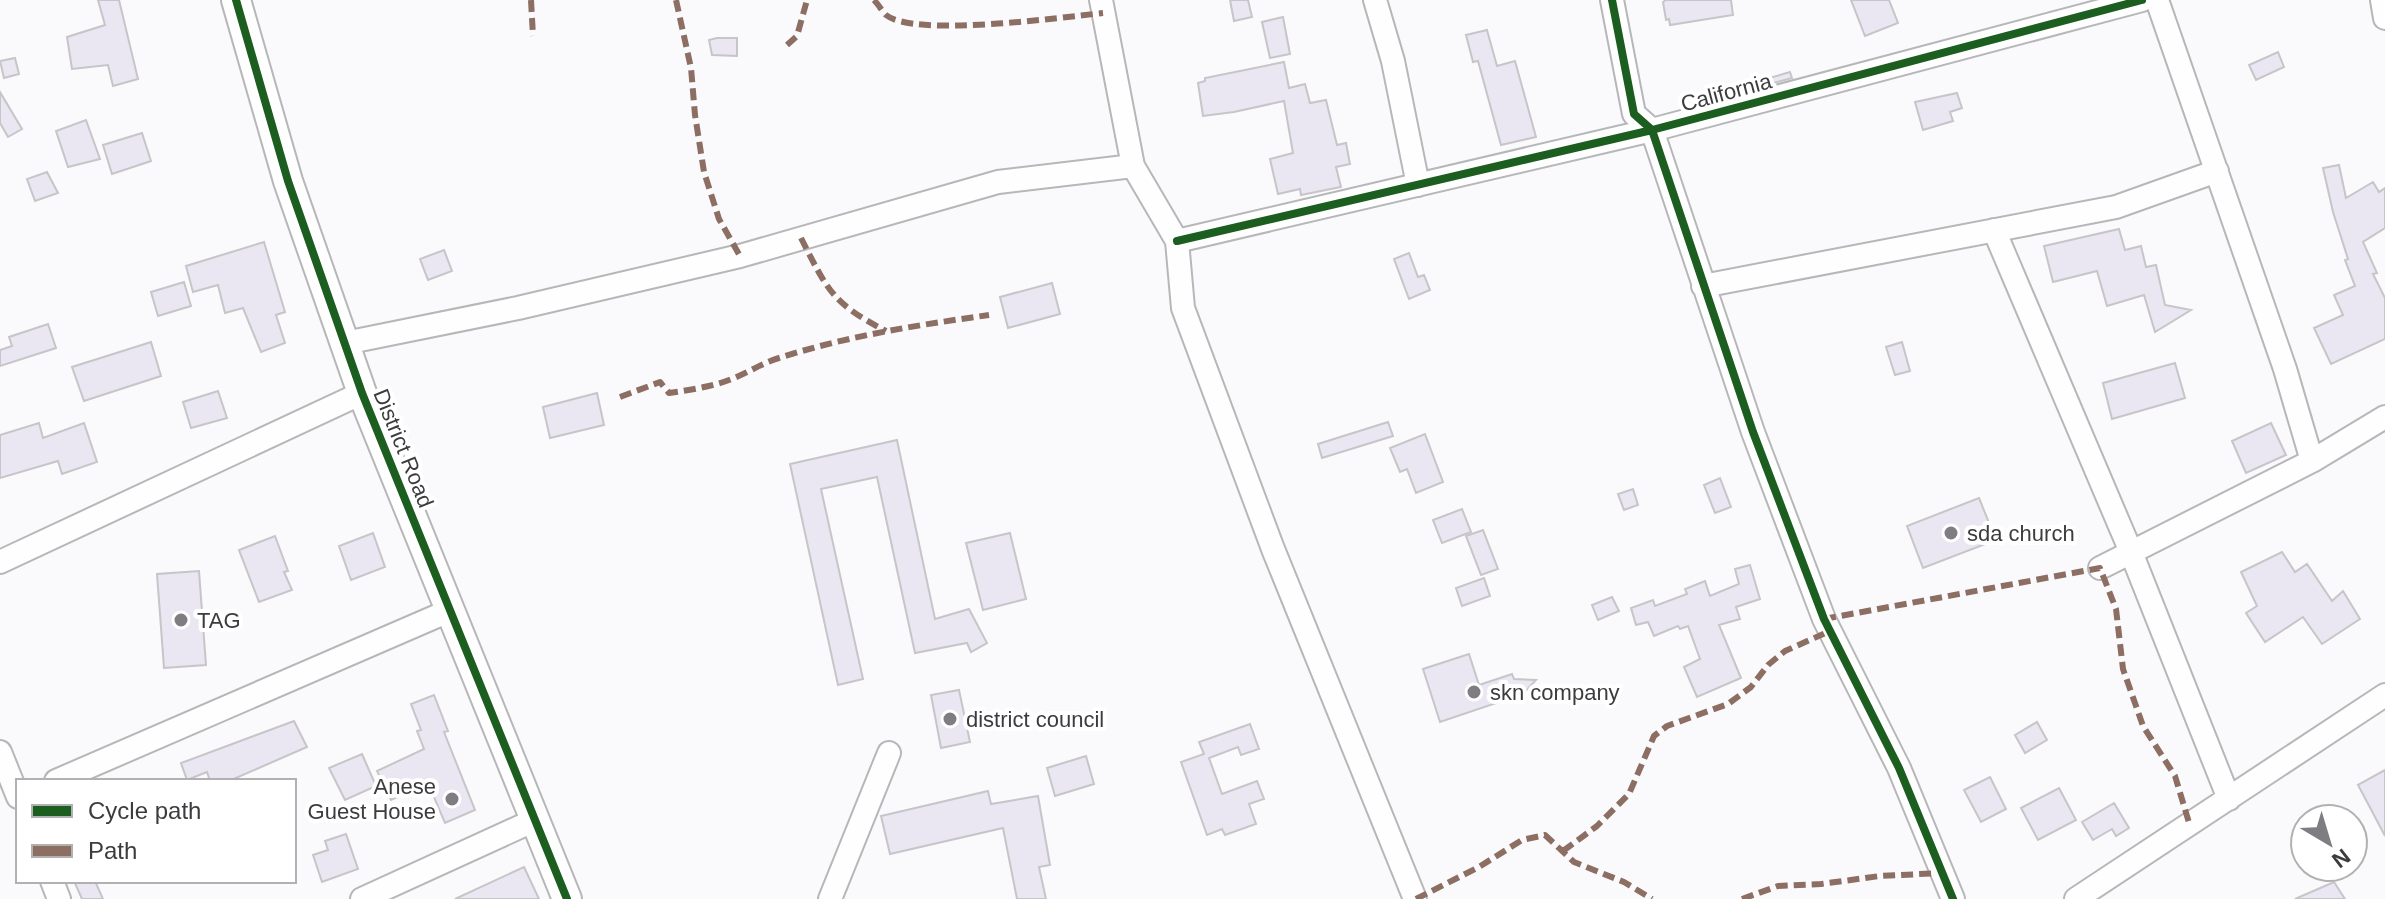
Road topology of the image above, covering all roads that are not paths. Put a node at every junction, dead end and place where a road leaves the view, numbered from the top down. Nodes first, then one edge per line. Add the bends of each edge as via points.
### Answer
1 (236, 0) edge
2 (1101, 0) edge
3 (1375, 0) edge
4 (1612, 0) edge
5 (2142, 0) edge
6 (2157, 0) edge
7 (2382, 0) edge
8 (2385, 18) edge
9 (1652, 130) junction
10 (1133, 166) junction
11 (2217, 171) junction
12 (1418, 185) junction
13 (1994, 230) junction
14 (1177, 241) junction
15 (1703, 286) junction
16 (345, 343) junction
17 (362, 393) junction
18 (2385, 417) edge
19 (2312, 461) junction
20 (2131, 552) junction
21 (0, 562) edge
22 (2100, 568) dead end
23 (451, 610) junction
24 (2385, 695) edge
25 (0, 752) edge
26 (889, 753) dead end
27 (61, 779) edge
28 (16, 792) edge
29 (2229, 799) junction
30 (535, 820) junction
31 (362, 899) edge
32 (567, 899) edge
33 (830, 899) edge
34 (1415, 899) edge
35 (1953, 899) edge
36 (2076, 899) edge

1 - 16 street, District Road via 288,181
2 - 10 street
3 - 12 street
4 - 9 street via 1634,114
5 - 9 street, California
6 - 11 street
7 - 8 street
9 - 12 street, California
9 - 15 street
10 - 14 street
10 - 16 street via 998,182 740,256
11 - 13 street via 2116,207
11 - 19 street
12 - 14 street, California
13 - 15 street
13 - 20 street
14 - 34 street via 1183,308 1273,549
15 - 35 street via 1824,619 1899,768
16 - 17 street, District Road
17 - 21 street
17 - 23 street, District Road
18 - 19 street
19 - 20 street
20 - 22 street
20 - 29 street
23 - 27 street
23 - 30 street, District Road
24 - 29 street
25 - 28 street
26 - 33 street
29 - 36 street
30 - 31 street
30 - 32 street, District Road

